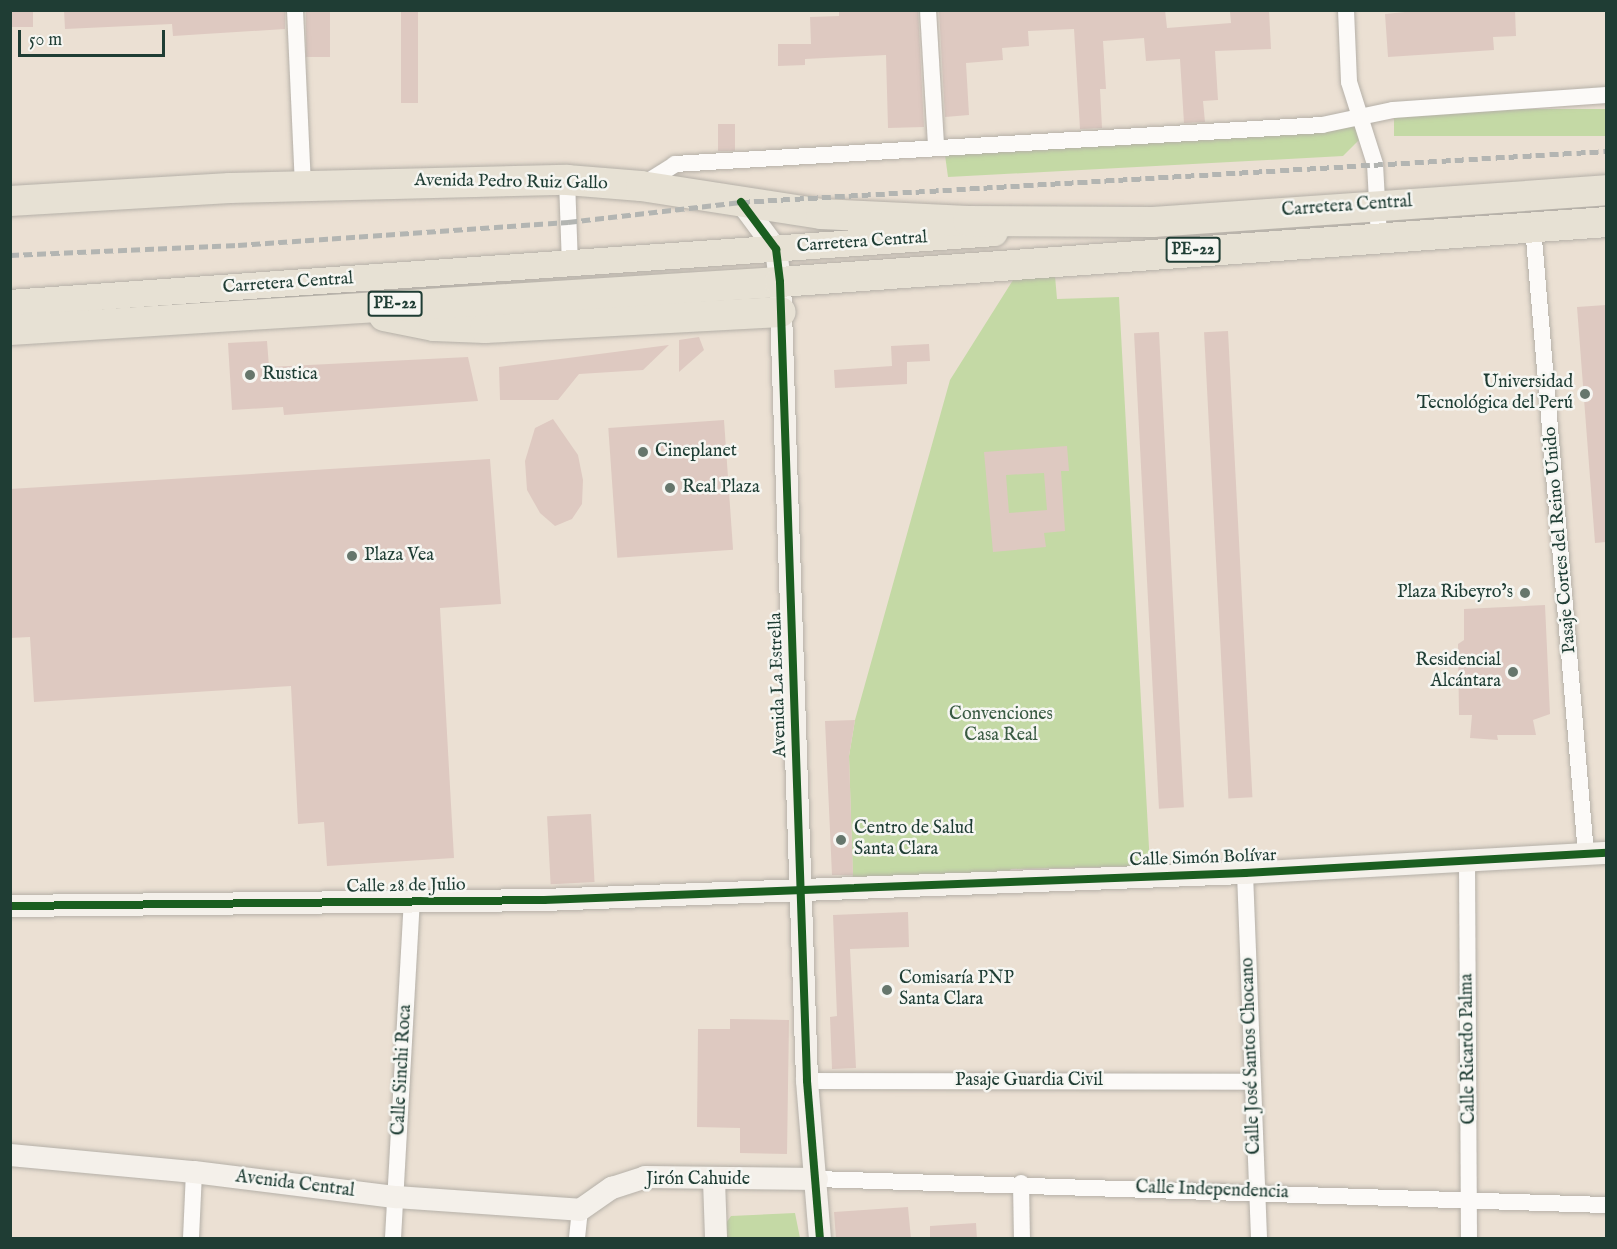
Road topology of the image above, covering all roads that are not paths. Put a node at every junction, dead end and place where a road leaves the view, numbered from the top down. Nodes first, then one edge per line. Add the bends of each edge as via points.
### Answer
1 (295, 10) edge
2 (928, 10) edge
3 (1346, 10) edge
4 (1606, 95) edge
5 (1361, 117) junction
6 (936, 146) junction
7 (567, 180) junction
8 (303, 186) junction
9 (641, 186) junction
10 (1606, 189) edge
11 (10, 201) edge
12 (741, 202) junction
13 (1377, 205) junction
14 (1153, 222) junction
15 (1606, 222) edge
16 (1533, 227) junction
17 (1379, 237) junction
18 (776, 249) junction
19 (570, 264) junction
20 (780, 282) junction
21 (10, 303) edge
22 (327, 308) junction
23 (781, 312) junction
24 (10, 330) edge
25 (1596, 853) edge
26 (1467, 860) junction
27 (1245, 873) junction
28 (801, 890) junction
29 (412, 902) junction
30 (10, 906) edge
31 (807, 1081) junction
32 (1252, 1082) junction
33 (10, 1155) edge
34 (194, 1172) junction
35 (817, 1179) junction
36 (714, 1180) junction
37 (1021, 1183) junction
38 (1258, 1192) junction
39 (396, 1197) junction
40 (1471, 1201) junction
41 (1606, 1205) edge
42 (580, 1210) junction
43 (190, 1239) edge
44 (393, 1239) edge
45 (577, 1239) edge
46 (716, 1239) edge
47 (820, 1239) edge
48 (1022, 1239) edge
49 (1259, 1239) edge
50 (1469, 1239) edge

1 - 8 street
2 - 6 street
3 - 5 street via 1349,82
4 - 5 street via 1393,110
5 - 6 street via 1311,125
5 - 13 street via 1375,164
6 - 9 street via 675,164
7 - 8 highway, Avenida Pedro Ruiz Gallo / PE-22
7 - 9 highway, Avenida Pedro Ruiz Gallo / PE-22
7 - 19 street
8 - 11 highway, Avenida Pedro Ruiz Gallo / PE-22
9 - 12 highway, Avenida Pedro Ruiz Gallo / PE-22
10 - 13 highway, Carretera Central / PE-22
12 - 14 highway, Avenida Pedro Ruiz Gallo / PE-22 via 821,214 901,219
12 - 18 street, Avenida La Estrella
13 - 14 highway, Carretera Central / PE-22
13 - 17 street
14 - 18 main road, Carretera Central
15 - 16 highway, Carretera Central / PE-22
16 - 17 highway, Carretera Central / PE-22
16 - 25 street, Pasaje Cortes del Reino Unido
17 - 20 highway, Carretera Central / PE-22
18 - 19 main road, Carretera Central
18 - 20 street, Avenida La Estrella
19 - 21 main road, Carretera Central
20 - 22 highway, Carretera Central / PE-22
20 - 23 street, Avenida La Estrella
22 - 23 highway via 434,326 485,328
22 - 24 highway, Carretera Central / PE-22
23 - 28 street, Avenida La Estrella
25 - 26 street, Calle Simón Bolívar
26 - 27 street, Calle Simón Bolívar
26 - 40 street, Calle Ricardo Palma
27 - 28 street, Calle Simón Bolívar
27 - 32 street, Calle José Santos Chocano
28 - 29 street, Calle 28 de Julio
28 - 31 street, Avenida La Estrella
29 - 30 street, Calle 28 de Julio
29 - 39 street, Calle Sinchi Roca
31 - 32 street, Pasaje Guardia Civil
31 - 35 street, Avenida La Estrella
32 - 38 street, Calle José Santos Chocano
33 - 34 street, Avenida Central
34 - 39 street, Avenida Central
34 - 43 street
35 - 36 street, Jirón Cahuide
35 - 37 street, Calle Independencia
35 - 47 street, Avenida La Estrella
36 - 42 street, Jirón Cahuide via 645,1178 612,1188
36 - 46 street
37 - 38 street, Calle Independencia
37 - 48 street
38 - 40 street, Calle Independencia
38 - 49 street, Calle José Santos Chocano
39 - 42 street, Avenida Central
39 - 44 street, Calle Sinchi Roca
40 - 41 street, Calle Independencia
40 - 50 street, Calle Ricardo Palma
42 - 45 street

